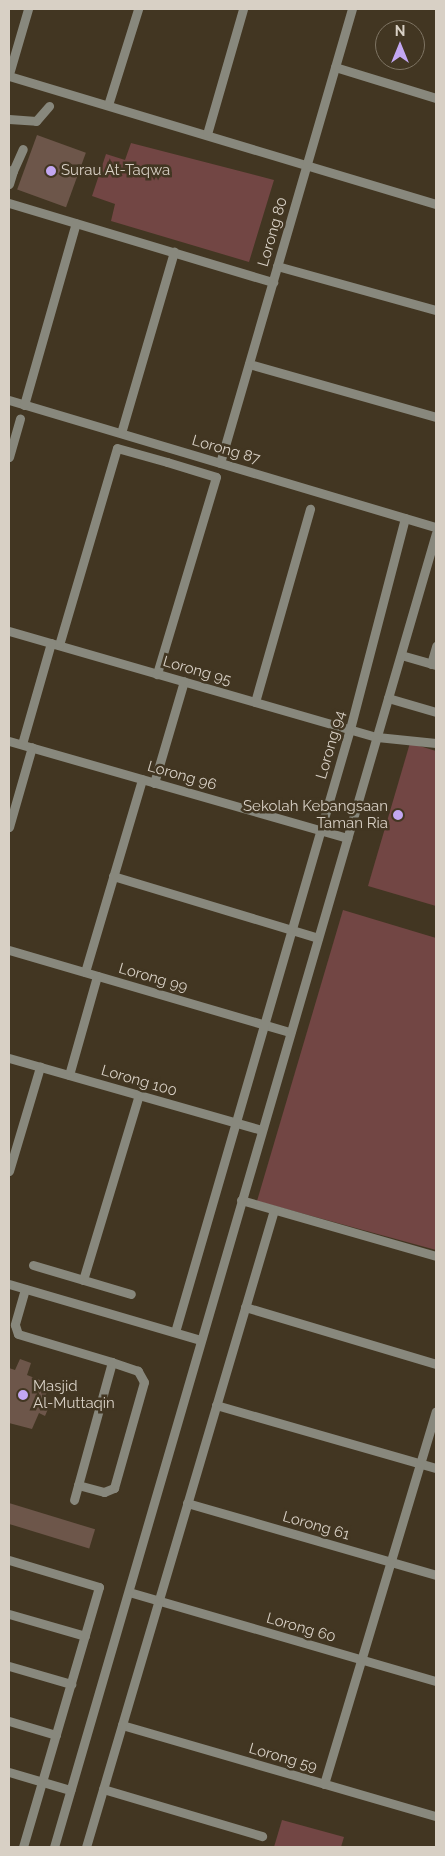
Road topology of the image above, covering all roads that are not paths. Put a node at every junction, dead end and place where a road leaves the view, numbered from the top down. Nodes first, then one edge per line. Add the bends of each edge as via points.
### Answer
1 (28, 9) edge
2 (138, 9) edge
3 (243, 9) edge
4 (352, 9) edge
5 (335, 67) junction
6 (9, 75) edge
7 (436, 98) edge
8 (108, 105) junction
9 (49, 106) dead end
10 (9, 119) edge
11 (207, 134) junction
12 (23, 149) dead end
13 (307, 165) junction
14 (11, 170) edge
15 (9, 184) edge
16 (9, 203) edge
17 (436, 204) edge
18 (76, 223) junction
19 (174, 252) junction
20 (277, 266) junction
21 (272, 282) junction
22 (436, 310) edge
23 (249, 364) junction
24 (9, 400) edge
25 (24, 405) junction
26 (436, 416) edge
27 (20, 419) dead end
28 (121, 433) junction
29 (9, 456) edge
30 (220, 463) junction
31 (310, 508) dead end
32 (405, 518) junction
33 (436, 527) edge
34 (436, 533) edge
35 (9, 631) edge
36 (55, 644) junction
37 (436, 646) edge
38 (401, 655) junction
39 (434, 664) edge
40 (157, 674) junction
41 (184, 682) junction
42 (388, 698) junction
43 (255, 702) junction
44 (436, 712) edge
45 (350, 729) junction
46 (377, 737) junction
47 (9, 741) edge
48 (436, 743) edge
49 (22, 744) junction
50 (32, 748) junction
51 (142, 779) junction
52 (154, 783) junction
53 (9, 827) edge
54 (320, 831) junction
55 (347, 838) junction
56 (113, 876) junction
57 (291, 929) junction
58 (318, 938) junction
59 (9, 950) edge
60 (85, 972) junction
61 (98, 976) junction
62 (263, 1024) junction
63 (290, 1032) junction
64 (9, 1058) edge
65 (40, 1067) junction
66 (68, 1075) junction
67 (139, 1095) junction
68 (234, 1122) junction
69 (262, 1130) junction
70 (9, 1171) edge
71 (241, 1200) junction
72 (274, 1210) junction
73 (436, 1256) edge
74 (33, 1265) dead end
75 (83, 1280) junction
76 (9, 1284) edge
77 (25, 1289) junction
78 (131, 1294) dead end
79 (245, 1307) junction
80 (175, 1332) junction
81 (200, 1340) junction
82 (112, 1362) junction
83 (436, 1364) edge
84 (216, 1405) junction
85 (436, 1411) edge
86 (420, 1464) junction
87 (436, 1468) edge
88 (78, 1485) junction
89 (74, 1500) dead end
90 (188, 1503) junction
91 (9, 1560) edge
92 (392, 1562) junction
93 (436, 1575) edge
94 (129, 1592) junction
95 (158, 1601) junction
96 (9, 1614) edge
97 (84, 1636) junction
98 (362, 1660) junction
99 (9, 1666) edge
100 (436, 1682) edge
101 (70, 1684) junction
102 (9, 1722) edge
103 (122, 1725) junction
104 (56, 1735) junction
105 (9, 1772) edge
106 (42, 1782) junction
107 (324, 1784) junction
108 (103, 1789) junction
109 (70, 1790) junction
110 (436, 1816) edge
111 (262, 1836) dead end
112 (23, 1847) edge
113 (54, 1847) edge
114 (88, 1847) edge

1 - 6 street
2 - 8 street
3 - 11 street
4 - 5 street, Lorong 80
5 - 7 street
5 - 13 street, Lorong 80
6 - 8 street
8 - 11 street
9 - 10 street via 36,121
11 - 13 street
12 - 14 street
13 - 17 street
13 - 20 street, Lorong 80
14 - 15 street
16 - 18 street
18 - 19 street
18 - 25 street
19 - 21 street
19 - 28 street
20 - 21 street, Lorong 80
20 - 22 street
21 - 23 street, Lorong 80
23 - 26 street
23 - 30 street, Lorong 80
24 - 25 street, Lorong 87
25 - 28 street, Lorong 87
27 - 29 street
28 - 30 street, Lorong 87
30 - 32 street, Lorong 87
31 - 43 street
32 - 33 street, Lorong 87
32 - 45 street, Lorong 94
34 - 38 street
35 - 36 street, Lorong 95
36 - 40 street, Lorong 95
36 - 40 street via 117,448 216,477
36 - 49 street
37 - 39 street
38 - 39 street
38 - 42 street
40 - 41 street, Lorong 95
41 - 43 street, Lorong 95
41 - 52 street
42 - 44 street
42 - 46 street
43 - 45 street, Lorong 95
45 - 46 street, Lorong 95
45 - 54 street, Lorong 94
46 - 48 street, Lorong 95
46 - 55 street
47 - 49 street, Lorong 96
49 - 50 street, Lorong 96
50 - 51 street, Lorong 96
50 - 53 street
51 - 52 street, Lorong 96
51 - 56 street
52 - 54 street, Lorong 96
54 - 55 street, Lorong 96
54 - 57 street, Lorong 94
55 - 58 street
56 - 57 street
56 - 60 street
57 - 58 street
57 - 62 street, Lorong 94
58 - 63 street
59 - 60 street, Lorong 99
60 - 61 street, Lorong 99
61 - 62 street, Lorong 99
61 - 66 street
62 - 63 street, Lorong 99
62 - 68 street, Lorong 94
63 - 69 street
64 - 65 street, Lorong 100
65 - 66 street, Lorong 100
65 - 70 street
66 - 67 street, Lorong 100
67 - 68 street, Lorong 100
67 - 75 street
68 - 69 street, Lorong 100
68 - 80 street, Lorong 94
69 - 71 street
71 - 72 street
71 - 81 street
72 - 73 street
72 - 79 street
74 - 75 street
75 - 78 street
76 - 77 street
77 - 80 street
77 - 82 street via 15,1325 18,1334
79 - 83 street
79 - 84 street
80 - 81 street
81 - 94 street
82 - 88 street
82 - 88 street via 141,1373 141,1391 114,1488 104,1492
84 - 86 street
84 - 90 street
85 - 86 street
86 - 87 street
86 - 92 street
88 - 89 street
90 - 92 street, Lorong 61
90 - 95 street
91 - 97 street via 99,1587
92 - 93 street, Lorong 61
92 - 98 street
94 - 95 street, Lorong 60
94 - 109 street
95 - 98 street, Lorong 60
95 - 103 street
96 - 97 street
97 - 101 street
98 - 100 street, Lorong 60
98 - 107 street
99 - 101 street
101 - 104 street
102 - 104 street
103 - 107 street, Lorong 59
103 - 108 street
104 - 106 street
105 - 106 street
106 - 109 street
106 - 112 street
107 - 110 street, Lorong 59
108 - 111 street
108 - 114 street
109 - 113 street

